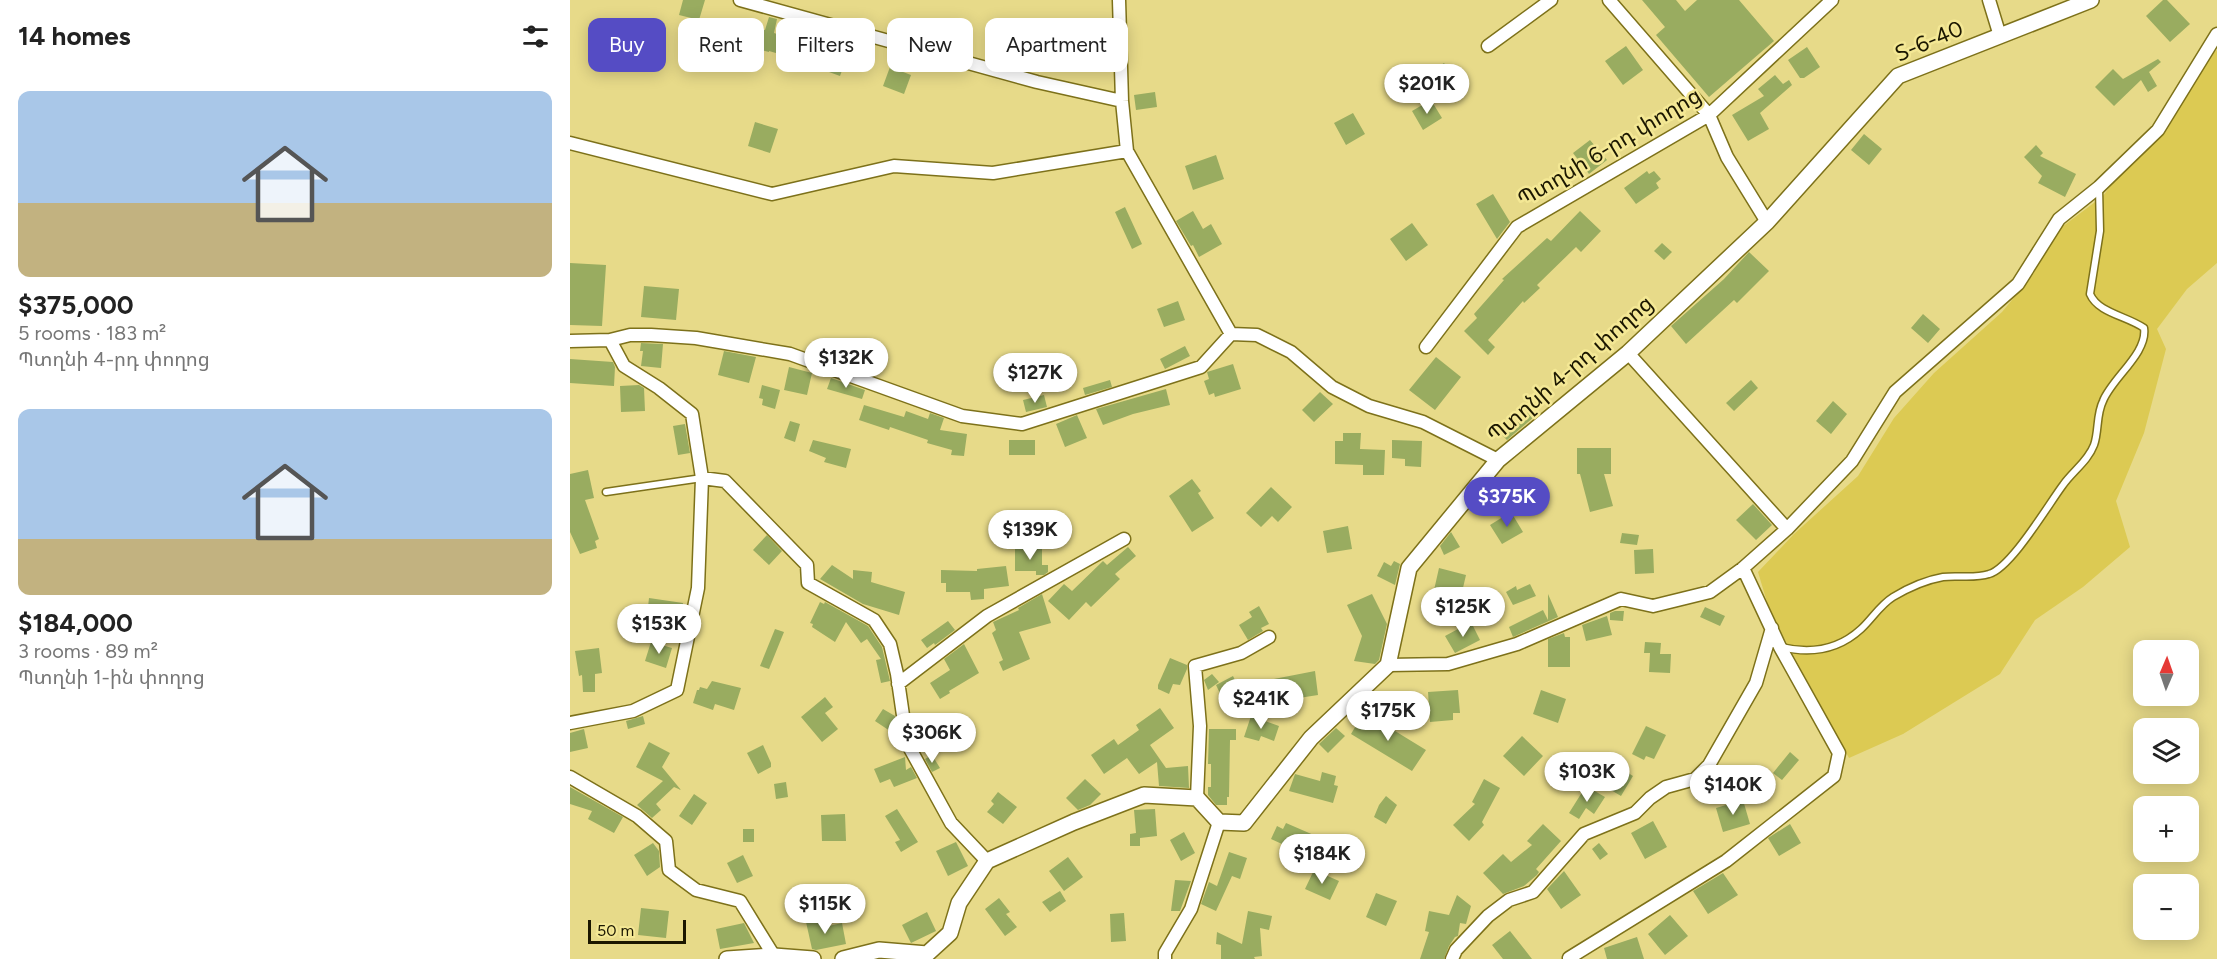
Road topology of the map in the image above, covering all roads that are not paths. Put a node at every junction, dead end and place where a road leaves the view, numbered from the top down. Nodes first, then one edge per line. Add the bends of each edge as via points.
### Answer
1 (740, 0) edge
2 (1119, 0) edge
3 (1551, 0) edge
4 (1609, 0) edge
5 (1832, 0) edge
6 (1989, 0) edge
7 (2091, 0) edge
8 (2217, 34) edge
9 (2000, 36) junction
10 (1488, 46) dead end
11 (1122, 101) junction
12 (1709, 115) junction
13 (570, 143) edge
14 (1127, 151) junction
15 (2099, 187) junction
16 (1767, 222) junction
17 (1231, 334) junction
18 (610, 340) junction
19 (570, 341) edge
20 (1426, 347) dead end
21 (1628, 353) junction
22 (1498, 460) junction
23 (702, 478) junction
24 (606, 492) dead end
25 (1787, 528) junction
26 (1124, 539) dead end
27 (1743, 568) junction
28 (1772, 628) junction
29 (1269, 637) dead end
30 (1780, 647) junction
31 (1388, 665) junction
32 (898, 684) junction
33 (570, 723) edge
34 (570, 777) edge
35 (1197, 798) junction
36 (1219, 822) junction
37 (987, 861) junction
38 (774, 956) junction
39 (928, 956) edge
40 (1569, 958) edge
41 (727, 959) edge
42 (813, 959) edge
43 (843, 959) edge
44 (1165, 959) edge
45 (1452, 959) edge

1 - 11 street via 1037,82
2 - 11 street
3 - 10 street
4 - 12 street
5 - 12 street, Պտղնի 6-րդ փողոց
6 - 9 street
7 - 9 street, Տ-6-40 / Տ-6-40
8 - 15 street via 2158,130
9 - 16 street, Տ-6-40 / Տ-6-40 via 1898,76
11 - 14 street
12 - 16 street via 1727,157
12 - 20 street, Պտղնի 6-րդ փողոց via 1517,226
13 - 14 street via 772,195 894,166 993,173
14 - 17 street
15 - 25 street via 2059,219 2018,284 1895,392 1852,461
15 - 30 lane via 2100,231 2090,294 2101,308 2144,328 2145,336 2103,400 2094,446 2086,458 1997,570 1976,576 1944,577 1910,588 1882,605 1860,630 1826,649
16 - 21 street, Պտղնի 4-րդ փողոց / Տ-6-40
17 - 18 street via 1201,367 1022,424 962,416 790,354 663,335 630,335
17 - 22 street via 1257,335 1291,352 1332,387 1369,406 1423,422
18 - 19 street
18 - 23 street via 624,366 692,414
21 - 22 street, Պտղնի 4-րդ փողոց / Տ-6-40
21 - 25 street
22 - 31 street, Պտղնի 4-րդ փողոց / Տ-6-40 via 1409,568
23 - 24 lane
23 - 32 street via 725,481 807,565 808,583 874,620 890,644
23 - 33 street via 698,588 677,690 633,711
25 - 27 street
26 - 32 street via 987,616
27 - 28 street
27 - 31 street via 1710,592 1653,606 1621,599 1517,644 1448,664
28 - 30 street
28 - 45 street via 1756,683 1709,765 1695,779 1666,787 1635,813 1584,834 1533,892 1509,900 1488,916
29 - 35 street via 1240,653 1195,666 1200,726
30 - 40 street via 1839,753 1834,776 1726,861
31 - 36 street via 1311,738 1244,823
32 - 37 street via 907,743 951,824
34 - 38 street via 637,816 666,841 669,870 696,890 740,901
35 - 36 street
35 - 37 street via 1144,795
36 - 44 street via 1191,909 1165,952
37 - 39 street via 959,903 950,933
38 - 41 street
38 - 42 street
39 - 43 street via 879,950

